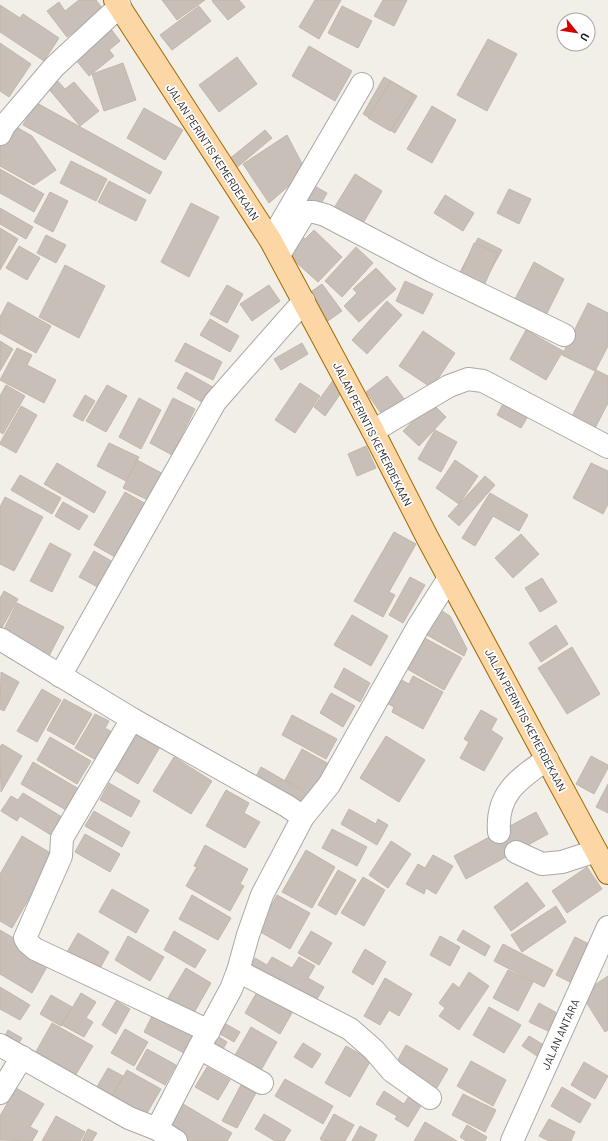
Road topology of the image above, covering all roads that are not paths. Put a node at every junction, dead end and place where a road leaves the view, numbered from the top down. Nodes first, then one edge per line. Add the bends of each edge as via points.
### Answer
1 (118, 3) edge
2 (362, 84) dead end
3 (0, 134) edge
4 (275, 248) junction
5 (304, 301) junction
6 (564, 335) dead end
7 (373, 431) junction
8 (608, 447) edge
9 (449, 578) junction
10 (0, 640) edge
11 (60, 676) junction
12 (132, 718) junction
13 (547, 759) junction
14 (303, 817) junction
15 (499, 832) dead end
16 (596, 851) junction
17 (516, 852) dead end
18 (608, 872) edge
19 (608, 927) edge
20 (238, 972) junction
21 (204, 1040) junction
22 (0, 1045) edge
23 (22, 1057) junction
24 (262, 1083) dead end
25 (0, 1093) edge
26 (430, 1098) dead end
27 (158, 1129) junction
28 (176, 1141) edge
29 (512, 1141) edge

1 - 3 street via 54,67
1 - 4 main road, JALAN PERINTIS KEMERDEKAAN
2 - 4 street
4 - 5 main road, JALAN PERINTIS KEMERDEKAAN
4 - 6 street via 305,212 325,215 432,271
5 - 7 main road, JALAN PERINTIS KEMERDEKAAN
5 - 11 street via 215,402
7 - 8 street via 449,386 468,379 483,381
7 - 9 main road, JALAN PERINTIS KEMERDEKAAN
9 - 13 main road, JALAN PERINTIS KEMERDEKAAN
9 - 14 street via 418,626 329,785
10 - 11 street
11 - 12 street
12 - 14 street
12 - 21 street via 62,838 61,856 25,938 35,949
13 - 15 street via 517,781 505,798 498,819
13 - 16 main road, JALAN PERINTIS KEMERDEKAAN
14 - 20 street via 262,895
16 - 17 street via 562,862 542,864
16 - 18 main road, JALAN PERINTIS KEMERDEKAAN
19 - 29 street, JALAN ANTARA
20 - 21 street
20 - 26 street via 350,1029 374,1050 392,1071
21 - 24 street
21 - 27 street
22 - 23 street
23 - 25 street
23 - 27 street via 129,1118
27 - 28 street

